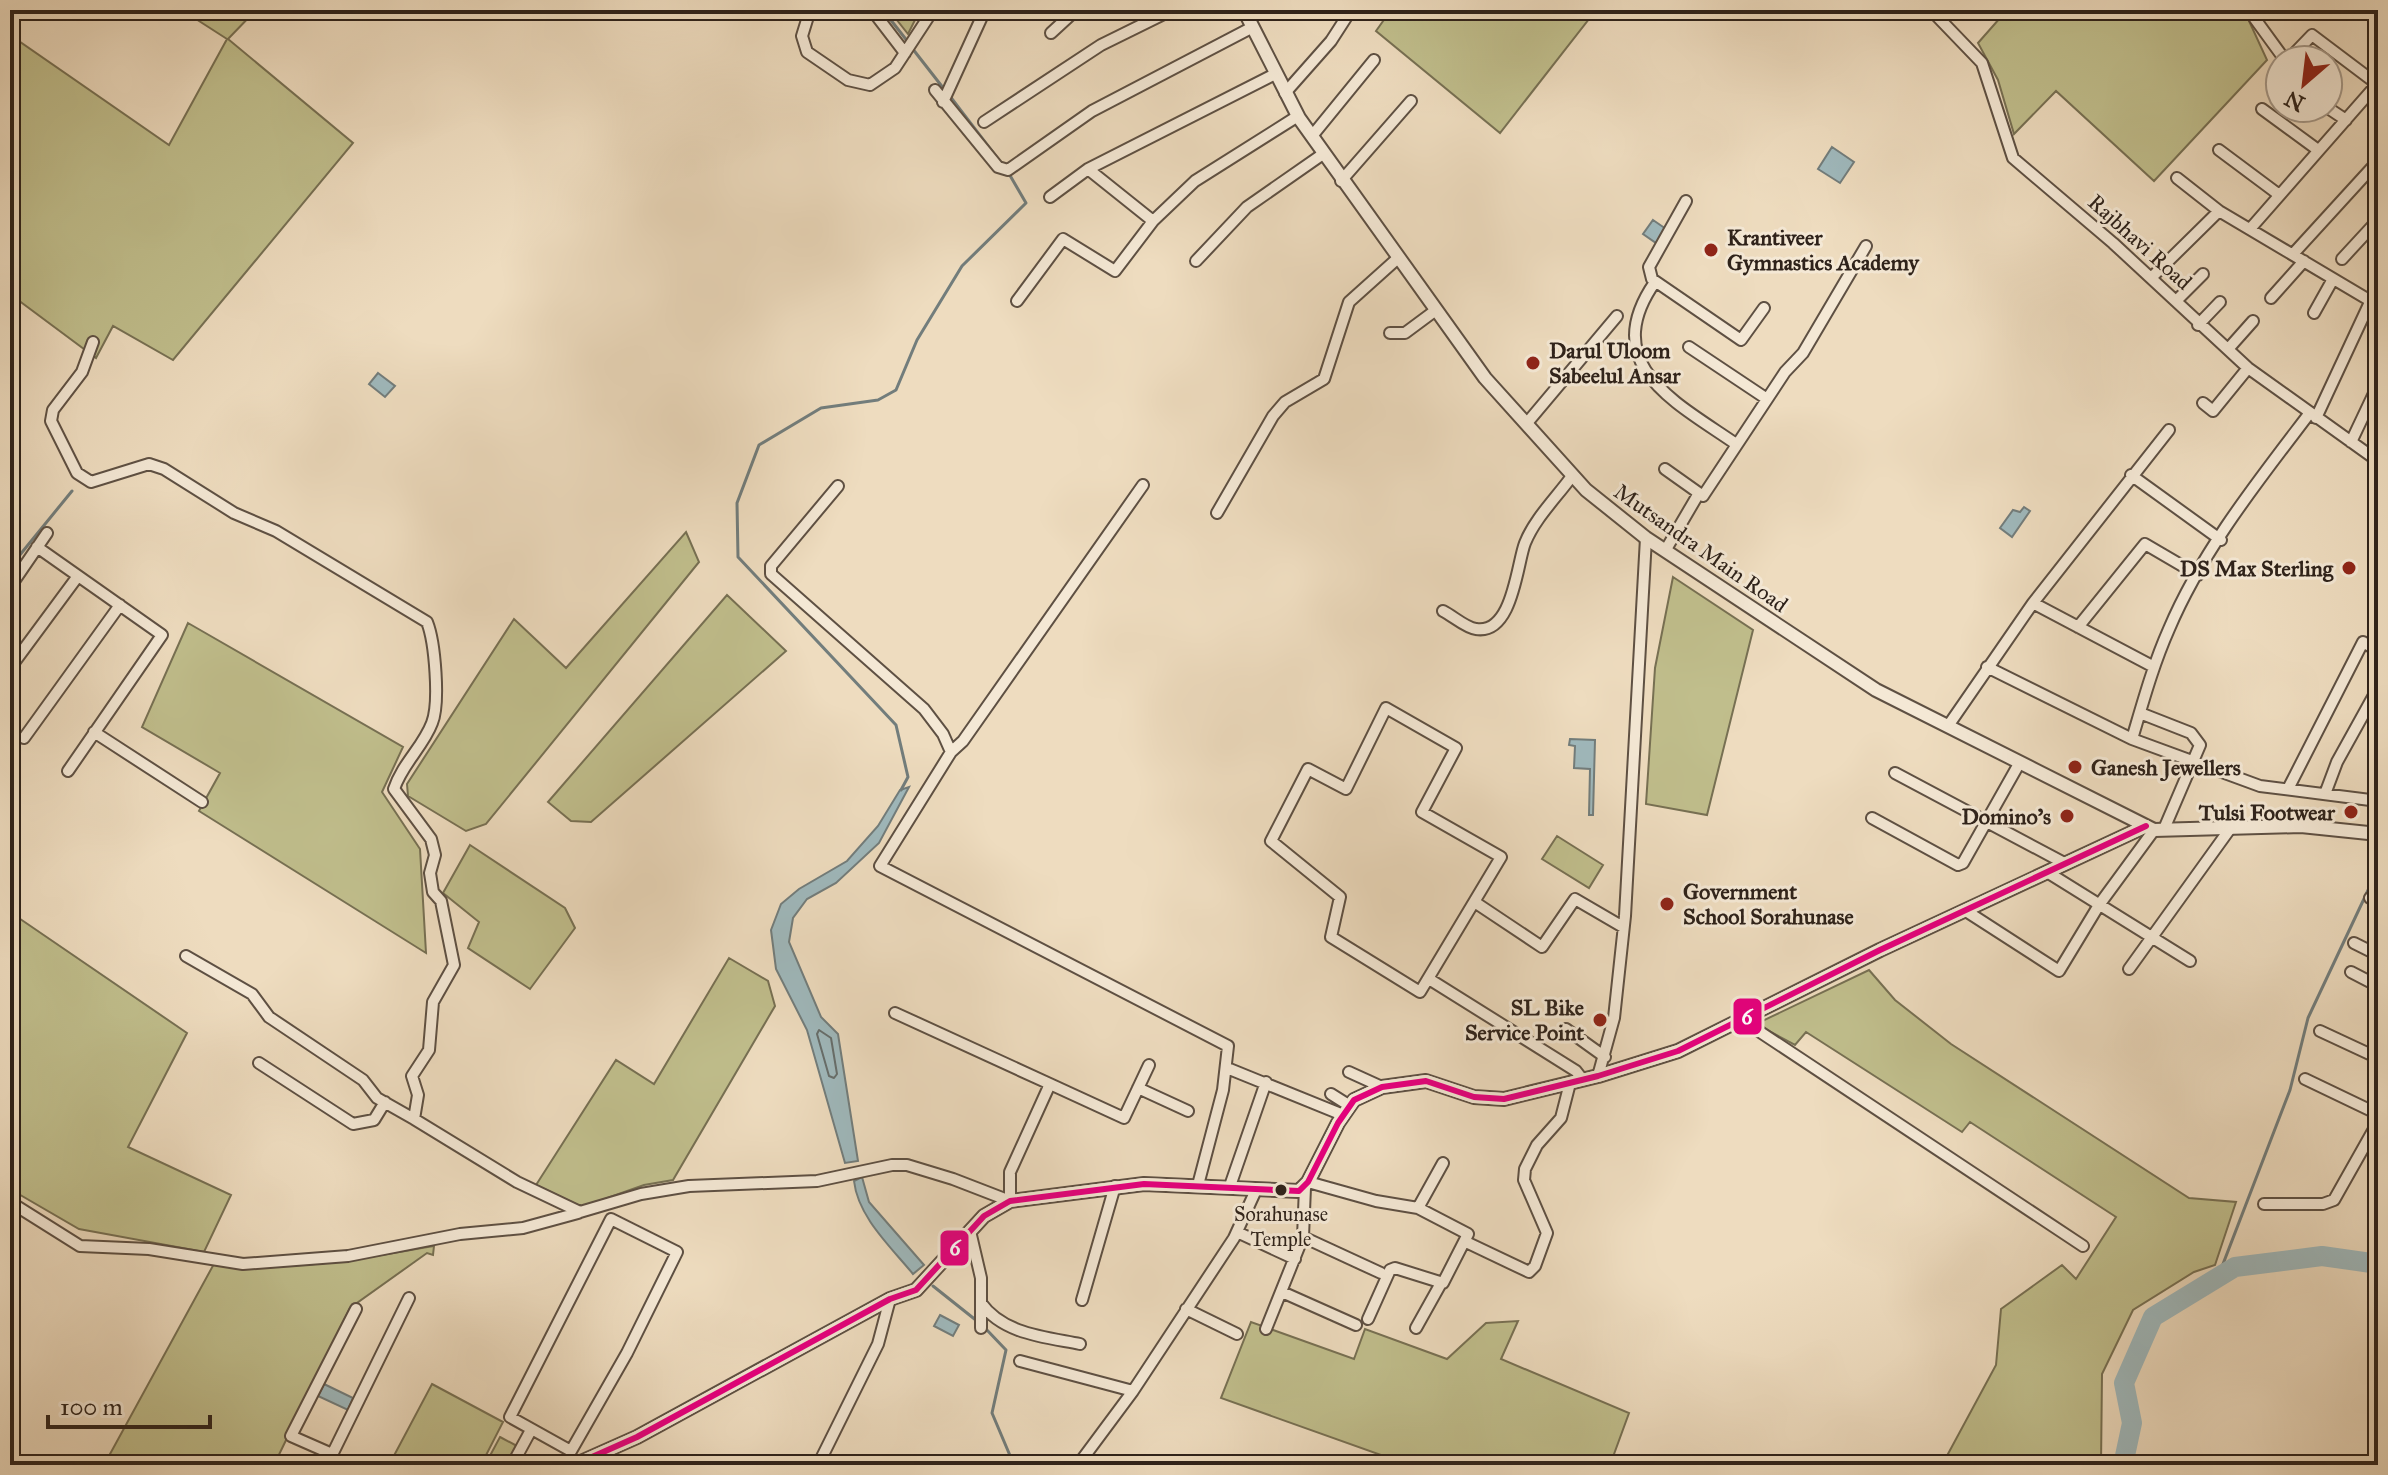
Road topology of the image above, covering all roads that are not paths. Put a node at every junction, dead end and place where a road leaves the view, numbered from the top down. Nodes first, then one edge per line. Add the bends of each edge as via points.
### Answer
1 (810, 10) edge
2 (872, 10) edge
3 (933, 10) edge
4 (985, 10) edge
5 (1076, 10) edge
6 (1172, 10) edge
7 (1244, 10) edge
8 (1351, 10) edge
9 (1931, 10) edge
10 (2253, 10) edge
11 (1251, 28) junction
12 (1051, 33) dead end
13 (2274, 44) edge
14 (2303, 44) edge
15 (2324, 44) edge
16 (905, 53) junction
17 (2344, 59) edge
18 (1374, 60) dead end
19 (1275, 74) junction
20 (2378, 84) edge
21 (935, 90) dead end
22 (1285, 93) junction
23 (1411, 101) dead end
24 (943, 102) junction
25 (2262, 109) dead end
26 (1298, 116) junction
27 (2346, 120) joint
28 (984, 122) dead end
29 (1312, 136) junction
30 (2219, 150) dead end
31 (2318, 150) junction
32 (1323, 154) junction
33 (2378, 161) edge
34 (1088, 169) junction
35 (2177, 178) dead end
36 (1341, 181) junction
37 (2278, 194) junction
38 (1050, 197) dead end
39 (1686, 201) dead end
40 (2219, 211) junction
41 (2378, 220) edge
42 (1153, 221) junction
43 (2250, 229) junction
44 (1866, 246) dead end
45 (2293, 254) junction
46 (1398, 258) junction
47 (2342, 259) dead end
48 (1196, 261) dead end
49 (2304, 261) junction
50 (2203, 274) dead end
51 (2151, 278) junction
52 (2333, 279) junction
53 (1655, 282) junction
54 (2378, 285) edge
55 (2271, 298) dead end
56 (2369, 300) junction
57 (1017, 301) dead end
58 (2176, 301) junction
59 (2220, 302) dead end
60 (1764, 308) dead end
61 (1436, 310) junction
62 (2314, 313) dead end
63 (1617, 316) dead end
64 (2253, 321) dead end
65 (2198, 325) junction
66 (1390, 333) dead end
67 (93, 342) dead end
68 (1689, 347) dead end
69 (2229, 348) junction
70 (2248, 368) junction
71 (2378, 385) edge
72 (1767, 399) junction
73 (2203, 403) dead end
74 (2312, 416) junction
75 (1527, 423) junction
76 (2169, 430) dead end
77 (2351, 442) junction
78 (1736, 444) junction
79 (2378, 461) edge
80 (1665, 469) dead end
81 (2131, 475) junction
82 (1572, 476) junction
83 (1143, 485) dead end
84 (838, 486) dead end
85 (1699, 493) junction
86 (1217, 513) dead end
87 (47, 533) dead end
88 (1646, 538) junction
89 (2221, 540) junction
90 (37, 547) junction
91 (1665, 551) junction
92 (2198, 575) junction
93 (78, 576) junction
94 (10, 587) edge
95 (2033, 603) junction
96 (120, 605) junction
97 (1443, 611) dead end
98 (2078, 627) junction
99 (2378, 651) edge
100 (1987, 667) junction
101 (2154, 667) junction
102 (10, 668) edge
103 (2378, 688) edge
104 (2140, 713) junction
105 (1948, 726) junction
106 (94, 732) junction
107 (24, 738) dead end
108 (2132, 739) junction
109 (951, 752) junction
110 (2020, 762) junction
111 (2194, 764) junction
112 (68, 771) dead end
113 (1895, 773) dead end
114 (2288, 789) junction
115 (2325, 794) junction
116 (2378, 801) edge
117 (202, 802) dead end
118 (1872, 818) dead end
119 (1987, 821) junction
120 (2232, 826) junction
121 (2155, 828) junction
122 (2378, 834) edge
123 (2066, 864) junction
124 (2047, 872) junction
125 (1476, 903) junction
126 (2099, 905) junction
127 (1966, 911) junction
128 (1623, 927) junction
129 (2152, 936) junction
130 (2354, 943) dead end
131 (2378, 955) edge
132 (186, 956) dead end
133 (2190, 961) dead end
134 (2129, 969) dead end
135 (2351, 972) dead end
136 (1429, 979) junction
137 (2378, 986) edge
138 (895, 1013) dead end
139 (1742, 1020) junction
140 (1566, 1029) dead end
141 (2320, 1031) dead end
142 (1605, 1057) junction
143 (2378, 1058) edge
144 (259, 1063) dead end
145 (1149, 1065) dead end
146 (1227, 1068) junction
147 (1349, 1072) dead end
148 (1598, 1076) junction
149 (2305, 1079) dead end
150 (1266, 1082) junction
151 (1576, 1082) junction
152 (1050, 1084) junction
153 (1382, 1087) junction
154 (1138, 1088) junction
155 (1331, 1094) dead end
156 (385, 1102) junction
157 (1346, 1110) junction
158 (1188, 1111) dead end
159 (2378, 1114) edge
160 (414, 1119) junction
161 (2378, 1122) edge
162 (1443, 1163) dead end
163 (1198, 1185) junction
164 (1306, 1185) junction
165 (1115, 1186) junction
166 (1230, 1186) junction
167 (1256, 1190) junction
168 (1010, 1201) junction
169 (10, 1202) edge
170 (2264, 1204) dead end
171 (1418, 1208) junction
172 (580, 1212) junction
173 (970, 1231) junction
174 (1237, 1232) junction
175 (1303, 1237) junction
176 (1466, 1242) junction
177 (2083, 1246) dead end
178 (1295, 1259) junction
179 (1381, 1273) dead end
180 (1440, 1285) junction
181 (1282, 1292) junction
182 (409, 1298) dead end
183 (890, 1299) junction
184 (1082, 1300) dead end
185 (981, 1303) junction
186 (356, 1309) dead end
187 (1186, 1309) junction
188 (1368, 1319) dead end
189 (981, 1323) dead end
190 (1356, 1325) dead end
191 (1416, 1328) dead end
192 (1266, 1329) dead end
193 (1237, 1334) dead end
194 (1080, 1344) dead end
195 (1020, 1361) dead end
196 (1133, 1391) junction
197 (531, 1430) junction
198 (332, 1454) junction
199 (327, 1465) edge
200 (512, 1465) edge
201 (574, 1465) edge
202 (818, 1465) edge
203 (1078, 1465) edge

1 - 16 street via 802,36 807,52 848,80 870,85 895,68
2 - 16 street
3 - 16 street
4 - 24 street
5 - 12 street
6 - 28 street via 1101,45
7 - 11 street, Mutsandra Main Road
8 - 22 street
9 - 51 street, Rajbhavi Road via 1982,63 2013,158
10 - 13 street
11 - 19 street, Mutsandra Main Road
11 - 24 street via 1092,111 1008,170 998,167
14 - 15 street via 2312,35
17 - 20 street
18 - 29 street
19 - 22 street, Mutsandra Main Road
19 - 34 street
20 - 27 street
21 - 24 street
22 - 26 street, Mutsandra Main Road
23 - 36 street
25 - 31 street
26 - 29 street, Mutsandra Main Road
26 - 42 street via 1216,165
27 - 31 street
29 - 32 street, Mutsandra Main Road
30 - 37 street
31 - 37 street
32 - 36 street, Mutsandra Main Road
32 - 48 street via 1247,207
33 - 45 street
34 - 38 street
34 - 42 street
35 - 40 street
36 - 46 street, Mutsandra Main Road
37 - 43 street
39 - 53 street via 1649,267
40 - 43 street
40 - 51 street
41 - 47 street
42 - 57 street via 1115,271 1063,239
43 - 45 street
44 - 72 street via 1803,353
45 - 49 street
46 - 61 street, Mutsandra Main Road
46 - 86 street via 1349,302 1324,379 1285,402 1273,416
49 - 52 street
49 - 55 street
50 - 58 street
51 - 58 street, Rajbhavi Road
52 - 56 street
52 - 62 street
53 - 60 street via 1741,340
53 - 78 street via 1636,321 1647,376 1657,389
54 - 56 street
56 - 74 street
58 - 65 street, Rajbhavi Road
59 - 65 street
61 - 66 street via 1405,333
61 - 75 street, Mutsandra Main Road via 1485,378
63 - 75 street
64 - 69 street
65 - 69 street, Rajbhavi Road
67 - 160 street via 82,372 53,410 51,421 77,473 91,482 149,464 164,469 427,622 436,709 394,789 431,839 433,892 441,901 454,965 433,1002 429,1050 412,1076 418,1095
68 - 72 street
69 - 70 street, Rajbhavi Road
70 - 73 street via 2213,411
70 - 74 street, Rajbhavi Road
71 - 77 street
72 - 78 street
74 - 77 street, Rajbhavi Road
74 - 89 street
75 - 82 street, Mutsandra Main Road
76 - 81 street
77 - 79 street, Rajbhavi Road
78 - 85 street via 1703,496
80 - 85 street
81 - 89 street
81 - 95 street
82 - 88 street, Mutsandra Main Road
82 - 97 street via 1526,541 1514,593 1499,617 1475,630
83 - 109 street
84 - 109 street via 771,566 771,574 924,709
85 - 91 street
87 - 90 street
88 - 91 street, Mutsandra Main Road
88 - 128 street
89 - 92 street
90 - 93 street
90 - 94 street
91 - 105 street, Mutsandra Main Road via 1876,690
92 - 98 street via 2145,544
92 - 101 street
93 - 96 street
93 - 102 street
95 - 98 street
95 - 100 street
96 - 106 street via 162,635
96 - 107 street
98 - 101 street
99 - 114 street via 2363,642
100 - 105 street
100 - 108 street
101 - 104 street
103 - 115 street
104 - 108 street
104 - 111 street via 2191,733 2200,745
105 - 110 street, Mutsandra Main Road
106 - 112 street
106 - 117 street
108 - 111 street
109 - 146 street via 880,866 1228,1046
110 - 119 street
110 - 121 street, Mutsandra Main Road
111 - 114 street via 2260,786
111 - 121 street
113 - 119 street
114 - 115 street
115 - 116 street
118 - 119 street via 1958,865
119 - 123 street
120 - 121 street
120 - 122 street via 2325,827
120 - 129 street
121 - 123 street
121 - 126 street
123 - 124 street
124 - 126 street
124 - 127 street
125 - 128 street via 1542,947 1575,899
125 - 136 street
125 - 136 street via 1501,857 1422,812 1456,748 1386,708 1346,789 1308,769 1271,841 1340,897 1331,937 1420,992
126 - 127 street via 2059,971
126 - 129 street
127 - 139 street
128 - 142 street
129 - 133 street
129 - 134 street
130 - 131 street
132 - 156 street via 252,994 269,1017 363,1080
135 - 137 street
136 - 151 street via 1576,1071
138 - 152 street
139 - 148 street via 1678,1051
139 - 177 street
140 - 142 street
141 - 143 street
142 - 148 street
144 - 156 street via 353,1124 374,1120
145 - 154 street
146 - 150 street
146 - 163 street
147 - 153 street
148 - 151 street
149 - 159 street
150 - 157 street
150 - 166 street
151 - 153 street via 1490,1100 1426,1081
151 - 176 street via 1561,1118 1537,1145 1525,1169 1524,1180 1547,1233 1532,1271
152 - 154 street via 1124,1118
152 - 168 street via 1010,1172
153 - 157 street
154 - 158 street
155 - 157 street
156 - 160 street
157 - 164 street
160 - 172 street via 517,1182
161 - 170 street via 2334,1200
162 - 171 street
163 - 165 street
163 - 166 street
164 - 167 street via 1281,1192
164 - 171 street
164 - 175 street
165 - 168 street
165 - 184 street
166 - 167 street
167 - 174 street
168 - 172 street via 953,1179 892,1165 817,1181 689,1186
168 - 173 street
169 - 172 street via 80,1246 149,1249 243,1264 348,1256 460,1234 523,1228
171 - 176 street via 1465,1231
173 - 183 street via 916,1290
173 - 185 street
174 - 178 street
174 - 187 street
175 - 178 street
175 - 179 street
176 - 180 street
178 - 181 street
180 - 188 street via 1392,1269
180 - 191 street
181 - 190 street
181 - 192 street
182 - 198 street
183 - 201 street via 637,1437
183 - 202 street via 878,1344
185 - 189 street
185 - 194 street via 1015,1329
186 - 198 street via 291,1436
187 - 193 street
187 - 196 street
195 - 196 street
196 - 203 street
197 - 197 street via 571,1451 677,1252 611,1219 510,1417
197 - 200 street
198 - 199 street

